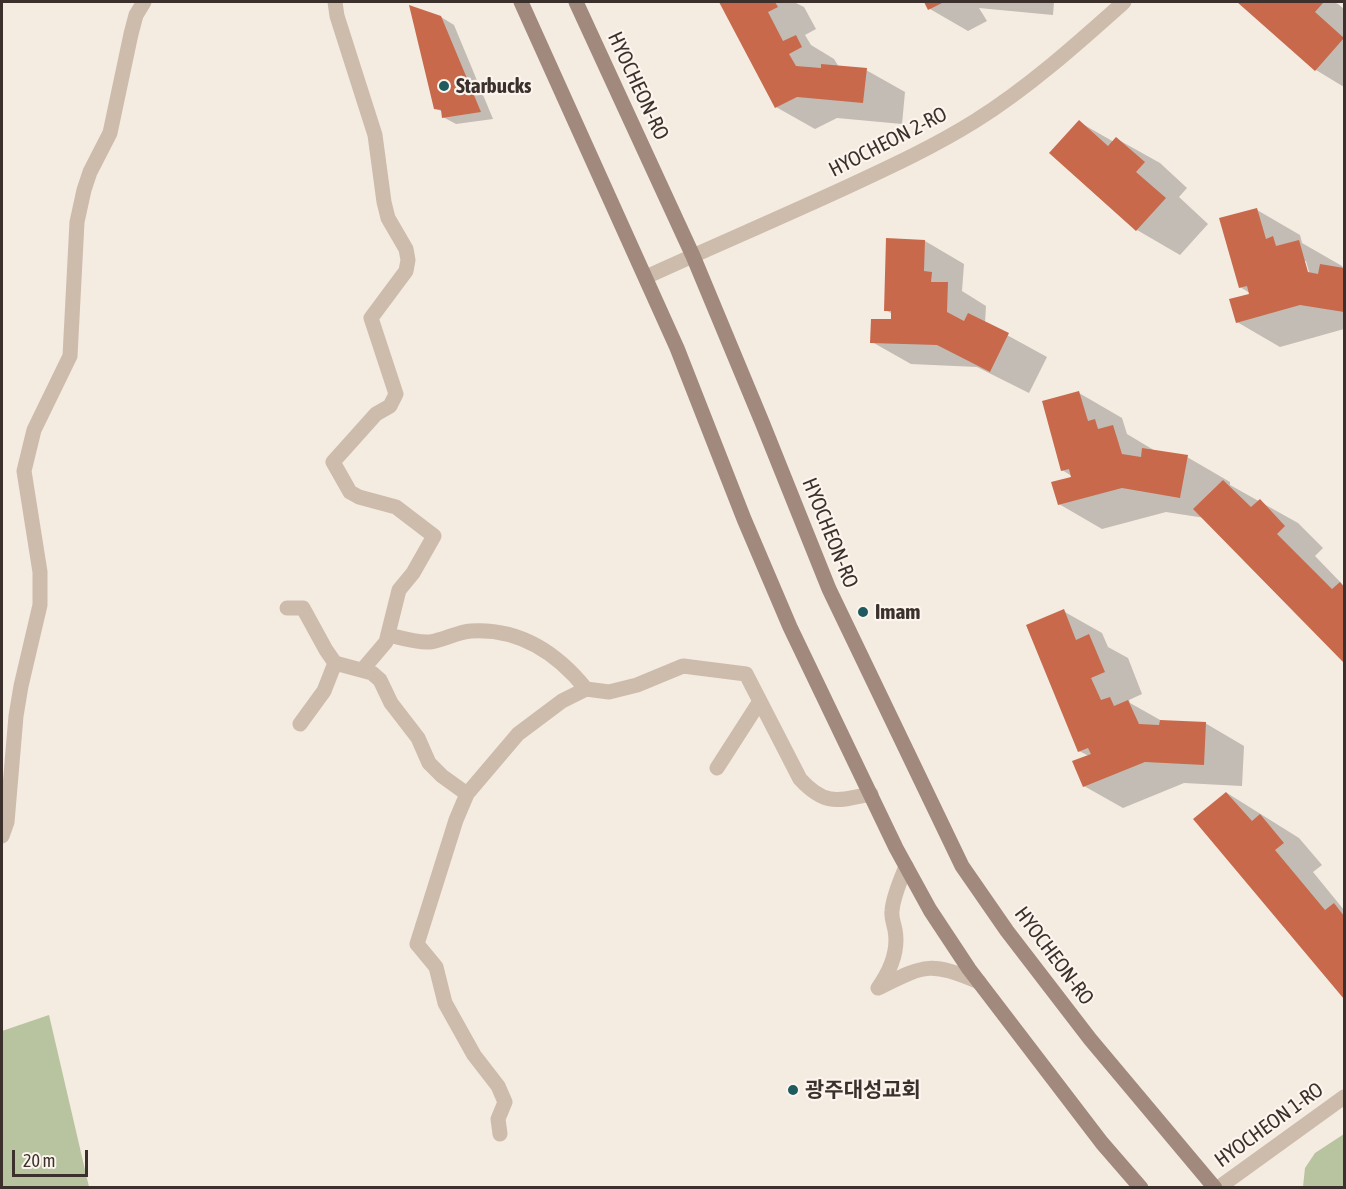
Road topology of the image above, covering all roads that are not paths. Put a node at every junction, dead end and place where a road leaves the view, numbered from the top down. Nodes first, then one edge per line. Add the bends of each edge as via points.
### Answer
1 (144, 2) edge
2 (335, 2) edge
3 (521, 2) edge
4 (576, 2) edge
5 (1124, 2) edge
6 (693, 256) junction
7 (646, 277) junction
8 (287, 608) dead end
9 (389, 635) junction
10 (335, 663) junction
11 (363, 669) junction
12 (586, 689) junction
13 (759, 701) junction
14 (300, 723) dead end
15 (717, 768) dead end
16 (467, 794) junction
17 (870, 794) junction
18 (2, 836) edge
19 (906, 866) junction
20 (979, 982) junction
21 (1344, 1097) edge
22 (500, 1134) dead end
23 (1142, 1188) edge
24 (1217, 1188) edge

1 - 18 street via 130,34 110,133 90,172 77,222 70,356 34,430 24,471 40,572 40,605 20,696 7,822
2 - 9 street via 375,135 388,218 408,260 406,271 371,318 396,394 390,406 376,414 333,462 350,492 396,507 434,536 399,590
3 - 7 main road
4 - 6 main road, HYOCHEON-RO
5 - 6 street, HYOCHEON 2-RO via 1006,100 939,142
6 - 7 street, HYOCHEON 2-RO
6 - 24 main road, HYOCHEON-RO via 829,589 962,866 1090,1039
7 - 17 main road via 790,627
8 - 10 street via 303,608
9 - 11 street
9 - 12 street via 429,642 470,631 521,637 543,647
10 - 11 street
10 - 14 street via 324,691
11 - 16 street via 380,680 391,704 418,738 429,763
12 - 13 street via 609,692 683,666 746,674
12 - 16 street via 562,701 518,734
13 - 15 street
13 - 17 street via 800,779 812,793 843,800
16 - 22 street via 417,944 436,967 445,1003 505,1102 498,1119
17 - 19 main road
19 - 20 main road via 930,910
19 - 20 street via 891,914 894,953 878,988 925,968 952,971
20 - 23 main road via 1102,1143
21 - 24 street, HYOCHEON 1-RO

